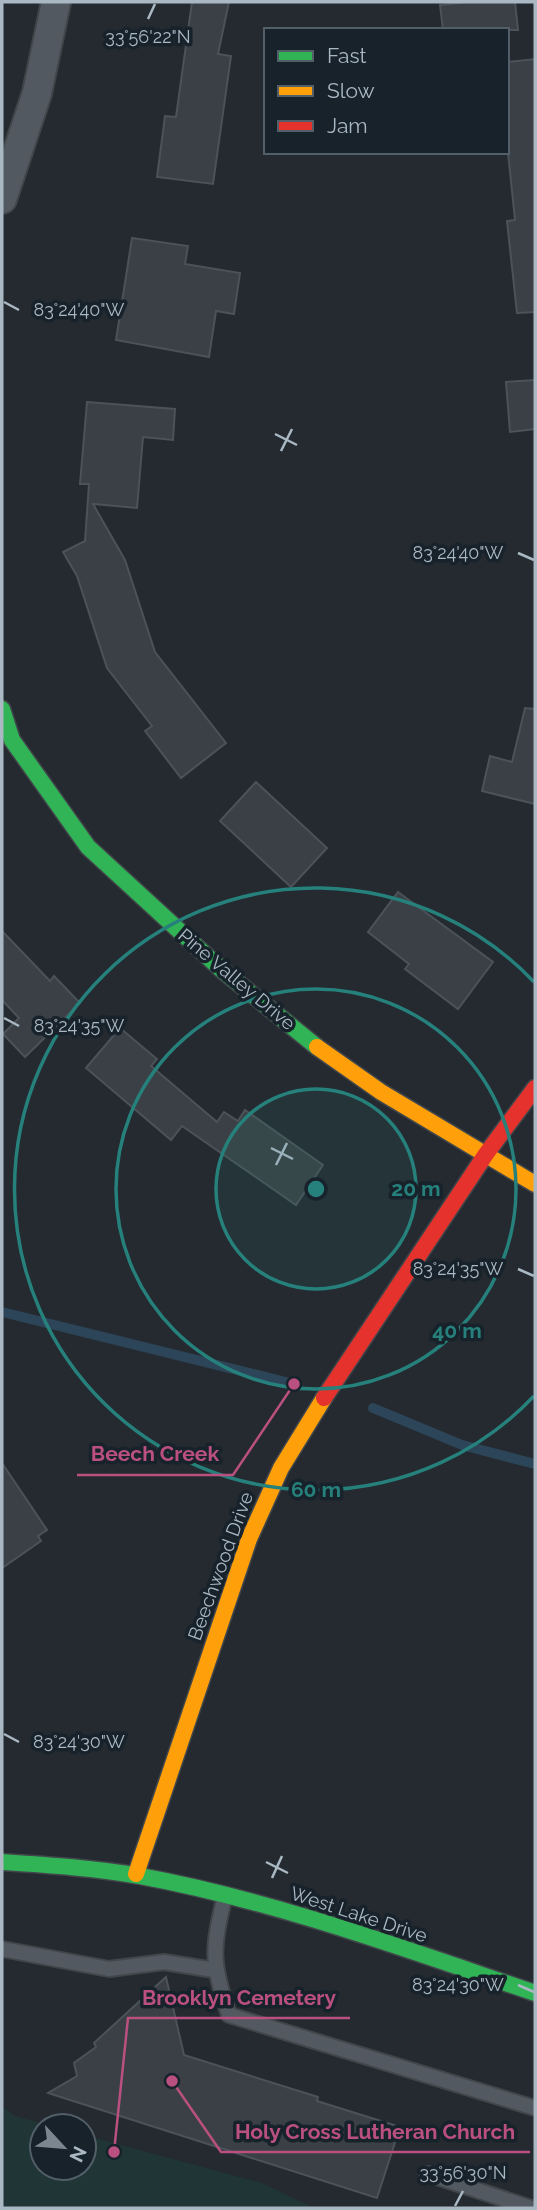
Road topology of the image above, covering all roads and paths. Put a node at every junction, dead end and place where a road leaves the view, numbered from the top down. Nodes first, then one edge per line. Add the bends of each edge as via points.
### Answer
1 (56, 2) edge
2 (2, 199) edge
3 (2, 709) edge
4 (535, 1088) edge
5 (486, 1154) junction
6 (535, 1184) edge
7 (2, 1862) edge
8 (136, 1874) junction
9 (225, 1894) junction
10 (2, 1948) edge
11 (214, 1970) junction
12 (535, 1993) edge
13 (535, 2108) edge
14 (428, 2174) dead end
15 (531, 2208) edge

1 - 2 street via 37,93
3 - 5 street, Pine Valley Drive via 12,740 88,847 191,942 312,1043 381,1092
4 - 5 street, Beechwood Drive
5 - 6 street, Pine Valley Drive
5 - 8 street, Beechwood Drive via 347,1360 281,1468 248,1539
7 - 8 street, West Lake Drive
8 - 9 street, West Lake Drive
9 - 11 lane via 215,1937
9 - 12 street, West Lake Drive
10 - 11 lane via 110,1969 164,1962
11 - 13 lane via 229,2015
14 - 15 lane

